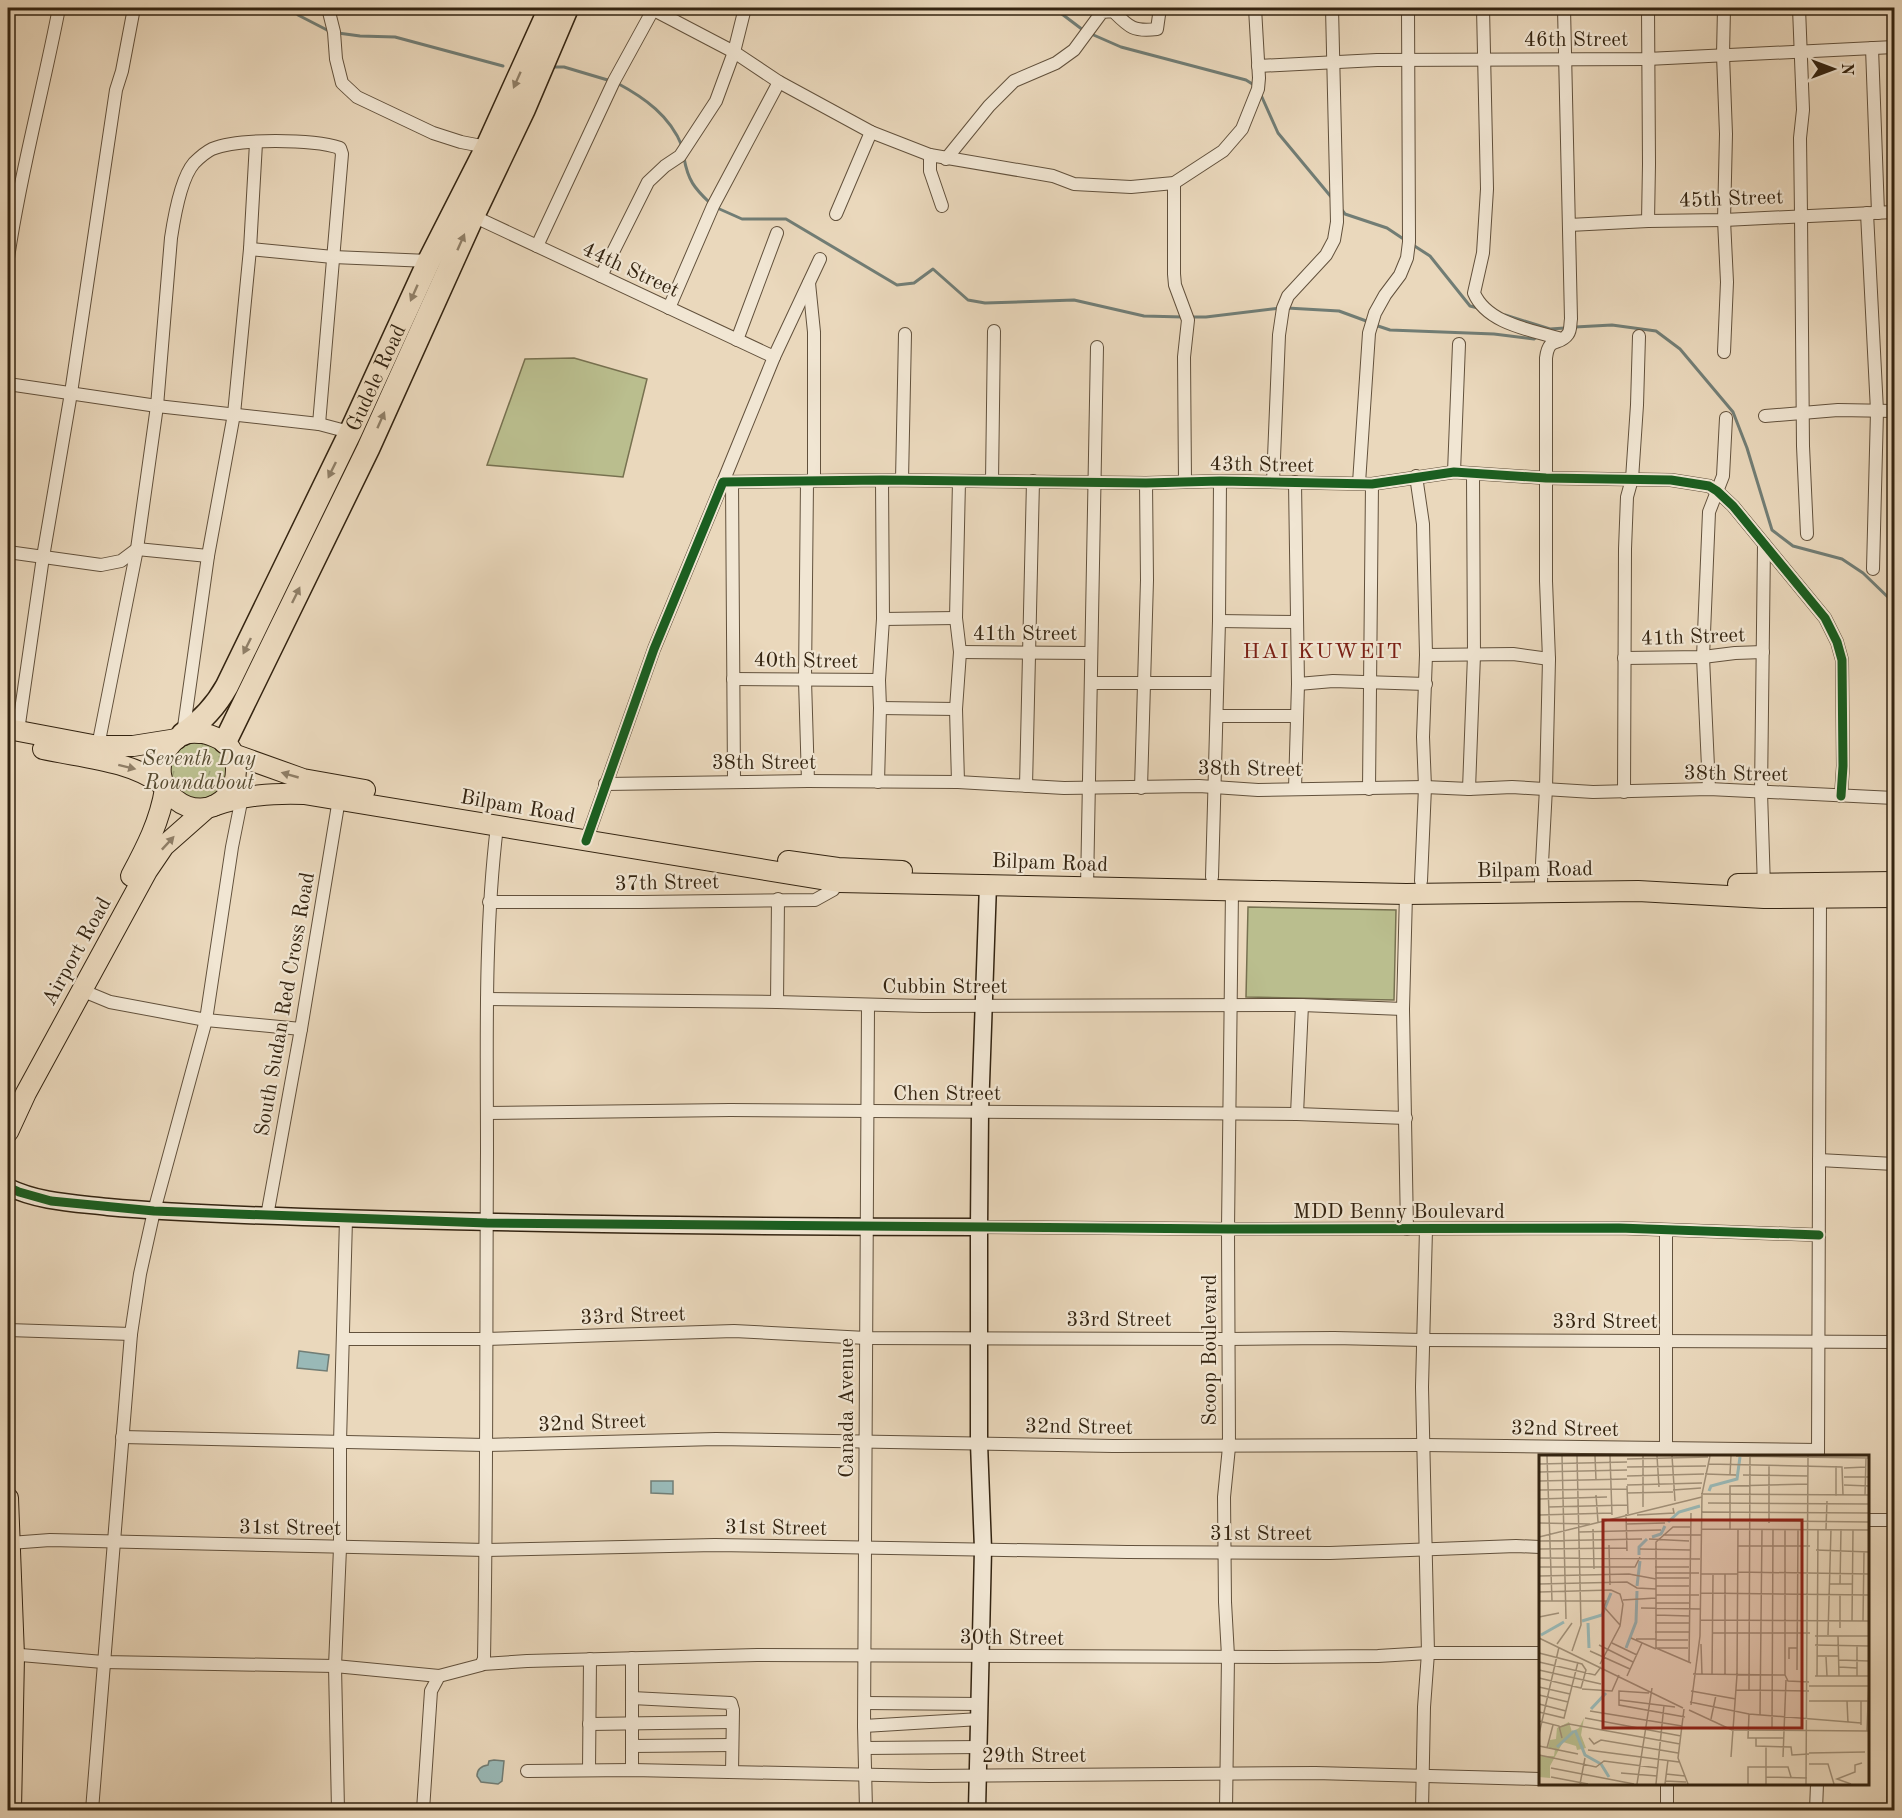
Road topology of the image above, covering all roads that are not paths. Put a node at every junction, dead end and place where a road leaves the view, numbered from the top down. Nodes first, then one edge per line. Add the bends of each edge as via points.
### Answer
1 (59, 8) edge
2 (134, 8) edge
3 (328, 8) edge
4 (550, 8) edge
5 (567, 8) edge
6 (652, 8) edge
7 (745, 8) edge
8 (1160, 8) edge
9 (1255, 8) edge
10 (1332, 8) edge
11 (1408, 8) edge
12 (1483, 8) edge
13 (1564, 8) edge
14 (1648, 8) edge
15 (1724, 8) edge
16 (1799, 8) edge
17 (1894, 46) edge
18 (1872, 48) junction
19 (734, 52) junction
20 (1800, 52) junction
21 (1723, 55) junction
22 (1565, 58) junction
23 (1647, 59) junction
24 (1409, 60) junction
25 (1485, 60) junction
26 (1333, 62) junction
27 (1258, 66) junction
28 (779, 82) junction
29 (871, 132) junction
30 (256, 143) junction
31 (487, 147) junction
32 (930, 155) junction
33 (946, 159) junction
34 (1174, 183) junction
35 (942, 206) dead end
36 (1894, 212) edge
37 (1872, 213) junction
38 (836, 214) dead end
39 (1800, 215) junction
40 (473, 216) junction
41 (1648, 220) junction
42 (1724, 220) junction
43 (1569, 225) junction
44 (777, 233) dead end
45 (537, 246) junction
46 (250, 249) junction
47 (333, 257) junction
48 (8, 258) edge
49 (820, 259) dead end
50 (429, 261) junction
51 (601, 276) junction
52 (809, 282) junction
53 (669, 308) junction
54 (994, 331) dead end
55 (905, 334) dead end
56 (1565, 336) junction
57 (1639, 336) dead end
58 (737, 340) junction
59 (1459, 344) dead end
60 (1096, 347) dead end
61 (1724, 352) dead end
62 (774, 357) junction
63 (8, 384) edge
64 (71, 393) junction
65 (157, 406) junction
66 (1877, 411) junction
67 (1894, 411) edge
68 (1803, 412) junction
69 (234, 414) junction
70 (1765, 416) dead end
71 (1726, 418) dead end
72 (319, 424) junction
73 (351, 431) junction
74 (368, 449) junction
75 (1454, 472) junction
76 (1473, 474) junction
77 (1416, 476) junction
78 (1546, 478) junction
79 (1632, 478) junction
80 (882, 480) junction
81 (902, 480) junction
82 (811, 481) junction
83 (959, 481) junction
84 (992, 481) junction
85 (1034, 481) junction
86 (1094, 481) junction
87 (1220, 481) junction
88 (728, 482) junction
89 (1185, 482) junction
90 (1273, 482) junction
91 (1295, 482) junction
92 (1146, 483) junction
93 (1365, 484) junction
94 (1717, 491) junction
95 (1807, 534) dead end
96 (1764, 544) junction
97 (137, 549) junction
98 (8, 552) edge
99 (208, 556) junction
100 (43, 557) junction
101 (1873, 569) dead end
102 (956, 618) junction
103 (884, 619) junction
104 (1219, 621) junction
105 (1297, 622) junction
106 (960, 652) junction
107 (1029, 652) junction
108 (1763, 652) junction
109 (1091, 653) junction
110 (1426, 655) junction
111 (1474, 655) junction
112 (1703, 657) junction
113 (1624, 658) junction
114 (1549, 659) junction
115 (733, 679) junction
116 (805, 680) junction
117 (879, 680) junction
118 (1090, 683) junction
119 (1217, 683) junction
120 (1371, 683) junction
121 (1144, 684) junction
122 (1298, 684) junction
123 (1426, 684) junction
124 (880, 708) junction
125 (956, 709) junction
126 (1217, 716) junction
127 (1296, 716) junction
128 (11, 734) edge
129 (180, 737) junction
130 (98, 746) junction
131 (229, 748) junction
132 (734, 780) junction
133 (808, 781) junction
134 (878, 782) junction
135 (958, 782) junction
136 (605, 784) junction
137 (1026, 786) junction
138 (164, 787) junction
139 (1425, 787) junction
140 (1089, 788) junction
141 (1141, 788) junction
142 (1215, 788) junction
143 (1546, 788) junction
144 (1295, 789) junction
145 (1369, 789) junction
146 (1469, 789) junction
147 (1710, 789) junction
148 (1624, 792) junction
149 (1761, 792) junction
150 (1841, 796) junction
151 (242, 797) junction
152 (1894, 798) edge
153 (339, 799) junction
154 (210, 807) junction
155 (496, 826) junction
156 (587, 835) junction
157 (1212, 877) junction
158 (1087, 881) junction
159 (839, 882) junction
160 (1541, 882) junction
161 (1894, 882) edge
162 (988, 884) junction
163 (1413, 888) junction
164 (1232, 890) junction
165 (1764, 891) junction
166 (1820, 897) junction
167 (1894, 897) edge
168 (778, 899) junction
169 (489, 902) junction
170 (81, 990) junction
171 (487, 999) junction
172 (777, 1002) junction
173 (985, 1005) junction
174 (1231, 1005) junction
175 (1302, 1005) junction
176 (868, 1006) junction
177 (1403, 1009) junction
178 (206, 1020) junction
179 (301, 1029) junction
180 (8, 1107) edge
181 (869, 1112) junction
182 (980, 1112) junction
183 (487, 1113) junction
184 (1229, 1114) junction
185 (1297, 1114) junction
186 (1406, 1118) junction
187 (8, 1132) edge
188 (1819, 1161) junction
189 (1894, 1164) edge
190 (8, 1187) edge
191 (154, 1211) junction
192 (267, 1216) junction
193 (346, 1218) junction
194 (486, 1223) junction
195 (866, 1227) junction
196 (979, 1227) junction
197 (1228, 1229) junction
198 (1407, 1229) junction
199 (1426, 1229) junction
200 (1666, 1230) junction
201 (1819, 1235) junction
202 (8, 1330) edge
203 (131, 1334) junction
204 (866, 1338) junction
205 (980, 1338) junction
206 (344, 1339) junction
207 (486, 1339) junction
208 (1228, 1339) junction
209 (1423, 1340) junction
210 (1666, 1341) junction
211 (1894, 1342) edge
212 (1818, 1343) junction
213 (122, 1437) junction
214 (866, 1441) junction
215 (340, 1442) junction
216 (979, 1443) junction
217 (486, 1445) junction
218 (1423, 1445) junction
219 (1229, 1447) junction
220 (1666, 1453) edge
221 (1818, 1453) edge
222 (8, 1498) edge
223 (1869, 1520) edge
224 (1894, 1520) edge
225 (114, 1542) junction
226 (10, 1543) junction
227 (1539, 1547) edge
228 (340, 1548) junction
229 (866, 1549) junction
230 (983, 1549) junction
231 (1427, 1549) junction
232 (486, 1550) junction
233 (1226, 1552) junction
234 (1428, 1653) junction
235 (1539, 1653) edge
236 (10, 1655) edge
237 (866, 1655) junction
238 (981, 1655) junction
239 (1228, 1656) junction
240 (590, 1659) junction
241 (632, 1659) junction
242 (103, 1662) junction
243 (483, 1664) junction
244 (335, 1666) junction
245 (1894, 1674) edge
246 (439, 1676) junction
247 (632, 1698) junction
248 (865, 1703) junction
249 (980, 1712) junction
250 (632, 1722) junction
251 (732, 1722) junction
252 (589, 1724) junction
253 (864, 1726) junction
254 (732, 1745) junction
255 (632, 1746) junction
256 (980, 1747) junction
257 (865, 1748) junction
258 (589, 1770) junction
259 (632, 1770) junction
260 (527, 1771) dead end
261 (732, 1772) junction
262 (866, 1774) junction
263 (977, 1774) junction
264 (1226, 1774) junction
265 (1423, 1776) junction
266 (1539, 1779) edge
267 (1667, 1785) edge
268 (1816, 1785) edge
269 (11, 1810) edge
270 (92, 1810) edge
271 (338, 1810) edge
272 (423, 1810) edge
273 (866, 1810) edge
274 (978, 1810) edge
275 (1226, 1810) edge
276 (1422, 1810) edge
277 (1667, 1810) edge
278 (1816, 1810) edge
279 (1893, 1810) edge

1 - 48 street
2 - 64 street via 116,90
3 - 31 street via 342,83 357,97 433,133
4 -> 31 highway, Gudele Road
5 - 40 highway, Gudele Road
6 - 19 street
6 - 45 street
7 - 19 street
8 - 33 street via 1157,29 1140,31 1113,11 1102,12 1074,50 1056,63 1014,81
9 - 27 street
10 - 26 street
11 - 24 street
12 - 25 street
13 - 22 street
14 - 23 street
15 - 21 street
16 - 20 street
17 - 18 street, 46th Street
18 - 20 street, 46th Street
18 - 37 street
19 - 28 street
19 - 51 street via 716,101 680,156 648,182
20 - 21 street, 46th Street
20 - 39 street
21 - 23 street, 46th Street
21 - 42 street
22 - 23 street, 46th Street
22 - 25 street, 46th Street
22 - 43 street
23 - 41 street
24 - 25 street, 46th Street
24 - 26 street, 46th Street
24 - 93 street via 1409,242 1400,275 1375,313 1369,333
25 - 56 street via 1486,230 1474,293 1499,319
26 - 27 street, 46th Street
26 - 90 street via 1337,222 1326,255 1288,296 1283,308
27 - 34 street via 1258,89 1242,129 1222,151
28 - 29 street
28 - 53 street via 713,206
29 - 32 street
29 - 38 street
30 - 46 street
30 - 47 street via 296,142 340,148
30 - 65 street via 226,144 209,150 192,165 182,191 171,238
31 - 50 highway, Gudele Road
32 - 33 street
32 - 35 street via 930,171
33 - 34 street via 1053,176 1074,184 1131,187
34 - 89 street via 1175,285 1187,317
36 - 37 street, 45th Street
37 - 39 street, 45th Street
37 - 66 street
39 - 42 street, 45th Street
39 - 68 street
40 - 45 street, 44th Street
74 -> 40 highway, Gudele Road
41 - 42 street, 45th Street
41 - 43 street, 45th Street
42 - 61 street
43 - 56 street via 1571,319
44 - 58 street
45 - 51 street, 44th Street
46 - 47 street
46 - 69 street
47 - 50 street
47 - 72 street
49 - 52 street
50 -> 73 highway, Gudele Road
51 - 53 street, 44th Street
52 - 62 street
52 - 82 street via 814,341
53 - 58 street, 44th Street
54 - 84 street
55 - 81 street
56 - 78 street via 1547,350
57 - 79 street
58 - 62 street, 44th Street
59 - 75 street
60 - 86 street
62 - 88 street
63 - 64 street
64 - 65 street
64 - 100 street
65 - 69 street
65 - 97 street
66 - 67 street
66 - 68 street
66 - 101 street
68 - 70 street
68 - 95 street
69 - 72 street
69 - 99 street
71 - 94 street via 1723,476
72 - 73 street
73 - 74 street
73 -> 129 highway, Gudele Road via 227,686 200,723
131 -> 74 highway, Gudele Road
75 - 76 street, 43th Street
75 - 77 street, 43th Street
76 - 78 street, 43th Street
76 - 111 street
77 - 93 street, 43th Street
77 - 110 street via 1423,524
78 - 79 street, 43th Street
78 - 114 street
79 - 94 street, 43th Street via 1704,484
79 - 113 street via 1625,531
80 - 81 street, 43th Street
80 - 82 street, 43th Street
80 - 103 street
81 - 83 street, 43th Street
82 - 88 street, 43th Street
82 - 116 street
83 - 84 street, 43th Street
83 - 102 street
84 - 85 street, 43th Street
85 - 86 street, 43th Street
85 - 107 street
86 - 92 street, 43th Street
86 - 109 street
87 - 89 street, 43th Street
87 - 90 street, 43th Street
87 - 104 street
88 - 115 street
88 - 136 street via 654,649
89 - 92 street, 43th Street
90 - 91 street, 43th Street
91 - 93 street, 43th Street
91 - 105 street
92 - 121 street
93 - 120 street
94 - 96 street
94 - 112 street via 1710,512
96 - 108 street
96 - 150 street via 1825,618 1837,642 1842,660
97 - 99 street
97 - 100 street via 121,561 101,565
97 - 130 street
98 - 100 street
99 - 129 street
100 - 128 street
102 - 103 street
102 - 106 street
103 - 117 street
104 - 105 street
104 - 119 street
105 - 122 street
106 - 107 street, 41th Street
106 - 125 street
107 - 109 street, 41th Street
107 - 137 street
108 - 112 street, 41th Street
108 - 149 street
109 - 118 street
110 - 111 street
110 - 123 street
111 - 114 street via 1513,654
111 - 146 street
112 - 113 street, 41th Street
112 - 147 street
113 - 148 street
114 - 143 street
115 - 116 street, 40th Street
115 - 132 street
116 - 117 street, 40th Street
116 - 133 street
117 - 124 street
118 - 121 street
118 - 140 street
119 - 121 street
119 - 126 street
120 - 122 street
120 - 123 street
120 - 145 street
121 - 141 street
122 - 127 street
123 - 139 street
124 - 125 street
124 - 134 street
125 - 135 street
126 - 127 street
126 - 142 street
127 - 144 street
128 - 130 main road
128 -> 138 main road via 128,766 149,774
129 - 130 main road via 134,746
129 - 131 main road via 203,733
129 - 138 main road via 162,760
131 - 154 main road via 236,769 234,784 226,797
156 -> 131 main road, Bilpam Road via 303,779
132 - 133 street, 38th Street
132 - 136 street, 38th Street
133 - 134 street, 38th Street
134 - 135 street, 38th Street
135 - 137 street, 38th Street
136 - 156 street
137 - 140 street, 38th Street
138 - 154 main road via 179,803 197,809
138 - 180 main road, Airport Road via 162,810 153,833
139 - 145 street, 38th Street
139 - 146 street, 38th Street
139 - 163 street
140 - 141 street, 38th Street
140 - 158 street
141 - 142 street, 38th Street
142 - 144 street, 38th Street
142 - 157 street
143 - 146 street, 38th Street
143 - 148 street, 38th Street
143 - 160 street
144 - 145 street, 38th Street
147 - 148 street, 38th Street
147 - 149 street, 38th Street
149 - 150 street, 38th Street
149 - 165 street
150 - 152 street, 38th Street
151 - 153 main road, Bilpam Road via 279,793
151 - 154 main road, Bilpam Road
151 - 178 street
153 - 155 main road, Bilpam Road
153 - 179 street, South Sudan Red Cross Road
170 -> 154 main road, Airport Road via 164,846
155 - 156 main road, Bilpam Road
155 - 169 street
156 - 158 main road, Bilpam Road via 838,868
156 - 159 main road, Bilpam Road
157 - 158 main road, Bilpam Road
157 - 163 main road, Bilpam Road
158 - 162 main road, Bilpam Road
158 - 164 main road, Bilpam Road
159 - 162 main road, Bilpam Road
159 - 168 street, 37th Street via 815,900
160 - 163 main road, Bilpam Road
160 - 165 main road, Bilpam Road
161 - 165 main road, Bilpam Road
162 - 173 street
163 - 164 main road, Bilpam Road
163 - 165 main road, Bilpam Road
163 - 177 street
164 - 174 street, Scoop Boulevard
165 - 166 main road, Bilpam Road
166 - 167 main road, Bilpam Road
166 - 188 street
168 - 169 street, 37th Street
168 - 172 street
169 - 171 street
170 - 178 street via 110,1002
170 - 187 main road, Airport Road
171 - 172 street, Cubbin Street
171 - 183 street
172 - 176 street, Cubbin Street
173 - 174 street, Cubbin Street
173 - 176 street, Cubbin Street
173 - 182 street
174 - 175 street, Cubbin Street
174 - 184 street, Scoop Boulevard
175 - 177 street, Cubbin Street
175 - 185 street
176 - 181 street, Canada Avenue
177 - 186 street
178 - 179 street
178 - 191 street
179 - 192 street, South Sudan Red Cross Road
181 - 182 street, Chen Street
181 - 183 street, Chen Street
181 - 195 street, Canada Avenue
182 - 184 street, Chen Street
182 - 196 street
183 - 194 street
184 - 185 street, Chen Street
184 - 197 street, Scoop Boulevard
185 - 186 street, Chen Street
186 - 198 street
188 - 189 street
188 - 201 street
190 - 191 street via 51,1201
191 - 192 street
191 - 203 street
192 - 193 street
193 - 194 street
193 - 206 street
194 - 195 street
194 - 207 street
195 - 196 street
195 - 204 street, Canada Avenue
196 - 197 street, MDD Benny Boulevard
196 - 205 street
197 - 198 street, MDD Benny Boulevard
197 - 208 street, Scoop Boulevard
198 - 199 street, MDD Benny Boulevard
199 - 200 street, MDD Benny Boulevard
199 - 209 street
200 - 201 street, MDD Benny Boulevard
200 - 210 street
201 - 212 street
202 - 203 street
203 - 213 street
204 - 205 street, 33rd Street
204 - 207 street, 33rd Street via 734,1331
204 - 214 street, Canada Avenue
205 - 208 street, 33rd Street
205 - 216 street
206 - 207 street, 33rd Street
206 - 215 street
207 - 217 street
208 - 209 street, 33rd Street
208 - 219 street, Scoop Boulevard
209 - 210 street, 33rd Street
209 - 218 street
210 - 212 street, 33rd Street
210 - 220 street
211 - 212 street, 33rd Street
212 - 221 street
213 - 215 street, 32nd Street
213 - 225 street
214 - 216 street, 32nd Street
214 - 217 street, 32nd Street via 716,1439
214 - 229 street, Canada Avenue
215 - 217 street, 32nd Street
215 - 228 street
216 - 219 street, 32nd Street
216 - 230 street
217 - 232 street
218 - 219 street, 32nd Street
218 - 220 street, 32nd Street
218 - 231 street
219 - 233 street, Scoop Boulevard via 1224,1497
220 - 221 street, 32nd Street
222 - 226 main road
223 - 224 street
225 - 226 street, 31st Street
225 - 228 street, 31st Street
225 - 242 street
226 - 236 main road
227 - 231 street, 31st Street
228 - 232 street, 31st Street
228 - 244 street
229 - 230 street, 31st Street
229 - 232 street, 31st Street via 715,1545
229 - 237 street, Canada Avenue
230 - 233 street, 31st Street
230 - 238 street
231 - 233 street, 31st Street
231 - 234 street
232 - 243 street
233 - 239 street, Scoop Boulevard
234 - 235 street, 30th Street
234 - 239 street, 30th Street
234 - 265 street
236 - 242 street
236 - 269 main road
237 - 238 street, 30th Street
237 - 241 street, 30th Street
237 - 248 street, Canada Avenue
238 - 239 street, 30th Street
238 - 249 street
239 - 264 street, Scoop Boulevard
240 - 241 street, 30th Street
240 - 243 street, 30th Street
240 - 252 street
241 - 247 street
242 - 244 street
242 - 270 street
243 - 246 street, 30th Street
244 - 246 street
244 - 271 street
245 - 279 street
246 - 272 street via 429,1703
247 - 250 street
247 - 251 street via 729,1702
248 - 249 street
248 - 253 street, Canada Avenue
249 - 253 street
249 - 256 street
250 - 251 street
250 - 252 street
250 - 255 street
251 - 254 street
252 - 258 street
253 - 257 street, Canada Avenue
254 - 255 street
254 - 261 street
255 - 259 street
256 - 257 street
256 - 263 street
257 - 262 street, Canada Avenue
258 - 259 street, 29th Street
258 - 260 street, 29th Street
259 - 261 street, 29th Street
261 - 262 street, 29th Street
262 - 263 street, 29th Street
262 - 273 street, Canada Avenue
263 - 264 street, 29th Street
263 - 274 street
264 - 265 street, 29th Street
264 - 275 street, Scoop Boulevard
265 - 266 street, 29th Street
265 - 276 street
267 - 277 street
268 - 278 street

